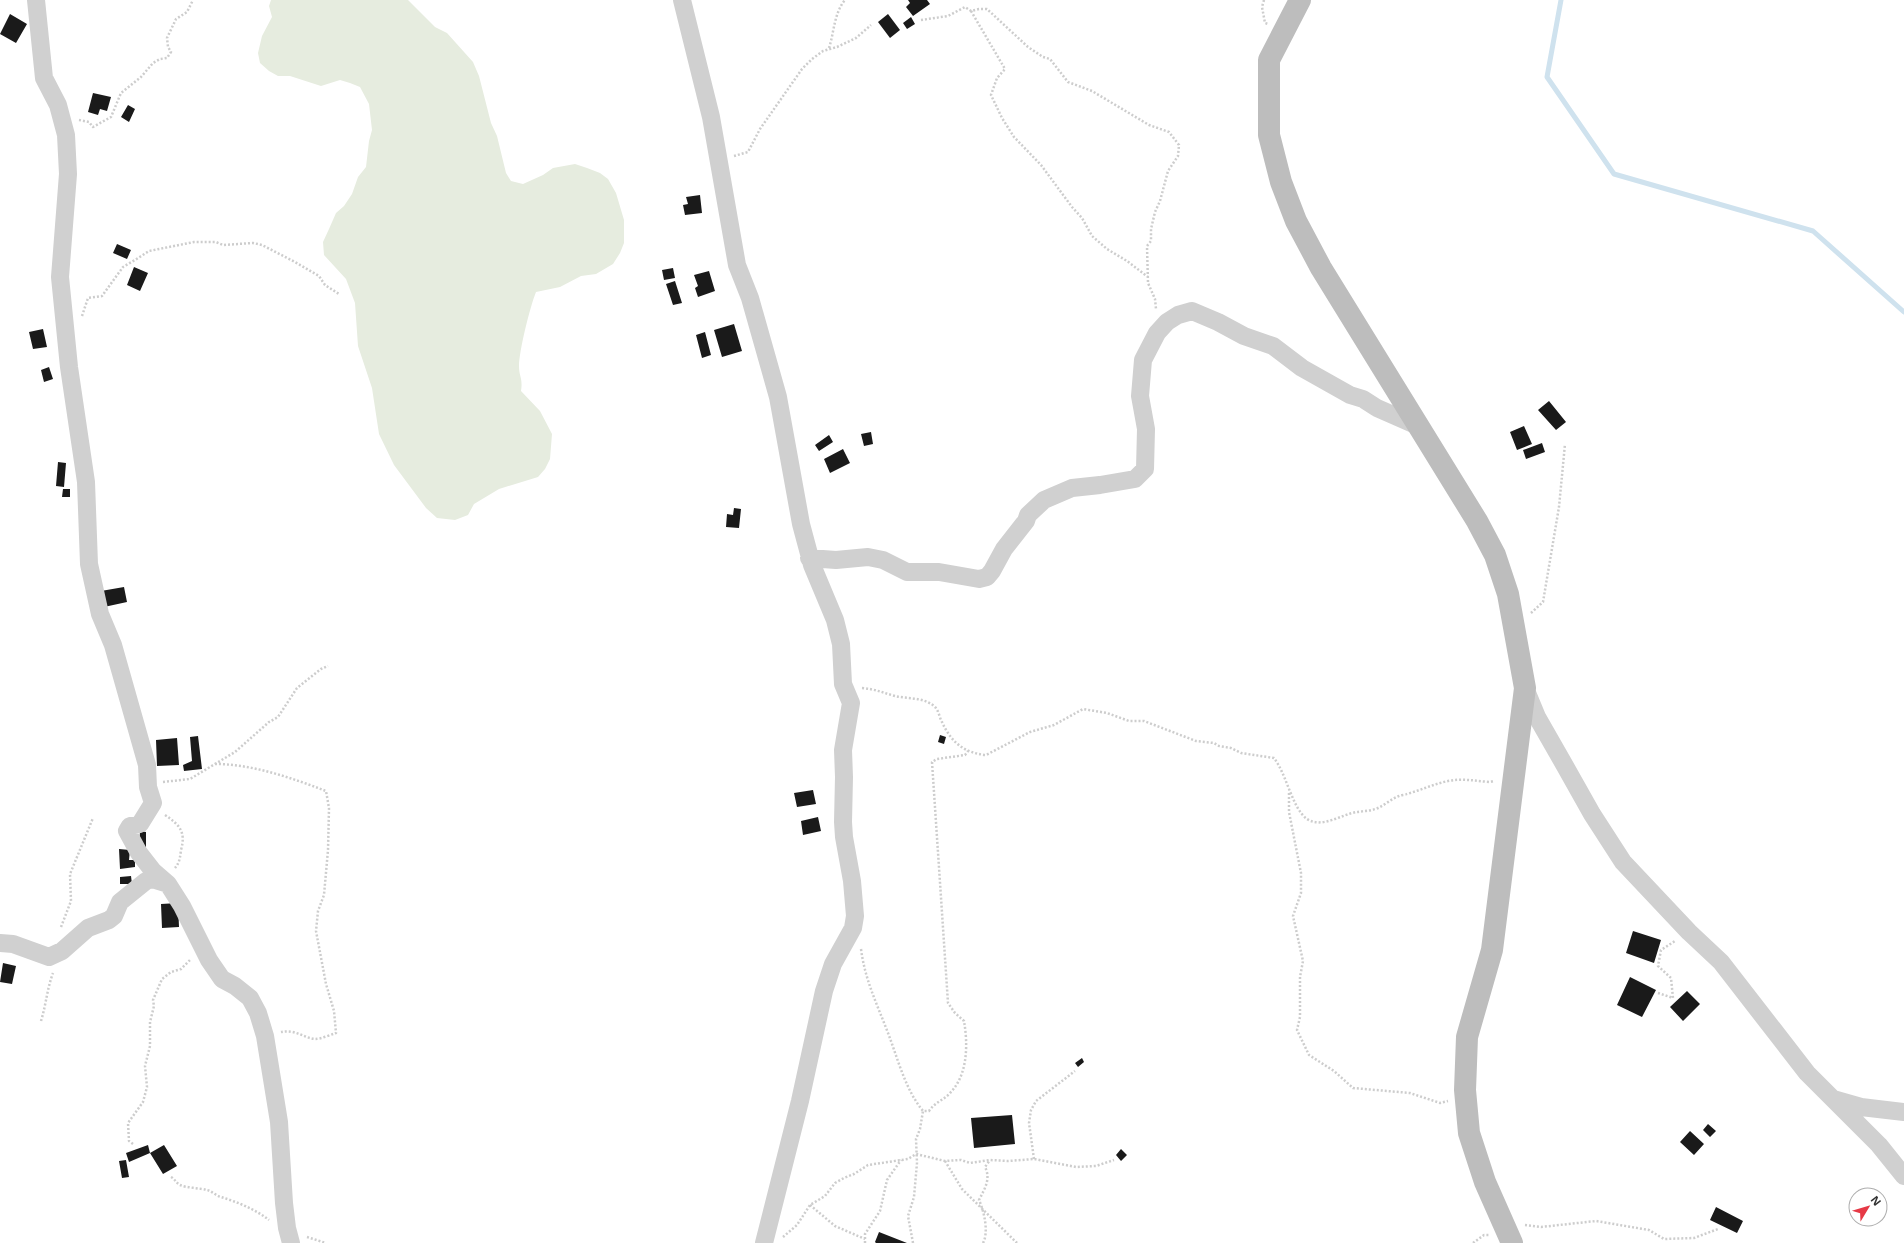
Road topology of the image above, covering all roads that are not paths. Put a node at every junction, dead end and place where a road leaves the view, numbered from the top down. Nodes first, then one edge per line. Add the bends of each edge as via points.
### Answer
1 (36, 0) edge
2 (682, 0) edge
3 (1300, 0) edge
4 (1418, 426) junction
5 (809, 558) junction
6 (1525, 688) junction
7 (168, 884) junction
8 (0, 943) edge
9 (1832, 1099) junction
10 (1904, 1112) edge
11 (1904, 1176) edge
12 (290, 1239) edge
13 (1511, 1240) edge
14 (764, 1243) edge

1 - 7 street via 44,78 58,105 66,135 68,174 60,277 69,367 86,482 89,564 100,614 114,645 147,765 148,787 153,803 140,824 130,826 127,831 139,853 153,871
2 - 5 street via 711,117 737,264 750,298 778,397
3 - 4 main road via 1269,60 1269,135 1281,182 1296,221 1321,268
4 - 5 street via 1350,395 1302,368 1273,346 1244,336 1205,315 1192,311 1178,315 1164,325 1157,332 1143,360 1140,396 1146,429 1145,469 1135,479 1072,488 1044,500 1028,514 1026,521 1004,549 987,577 979,579 939,572 907,572 883,560 868,557 836,560
4 - 6 main road via 1495,555 1508,594
5 - 14 street via 835,620 841,644 843,684 851,703 843,750 843,822 855,905 853,928 824,990 800,1101
6 - 9 street via 1537,717 1592,814 1623,862 1721,962 1807,1073
6 - 13 main road via 1492,950 1467,1037 1466,1096 1469,1133 1485,1182
7 - 8 street via 152,879 146,881 120,902 114,916 109,920 88,928 68,946 49,957 13,944
7 - 12 street via 222,979 250,998 258,1013 265,1036 279,1122 284,1203
9 - 10 street
9 - 11 street via 1879,1145

